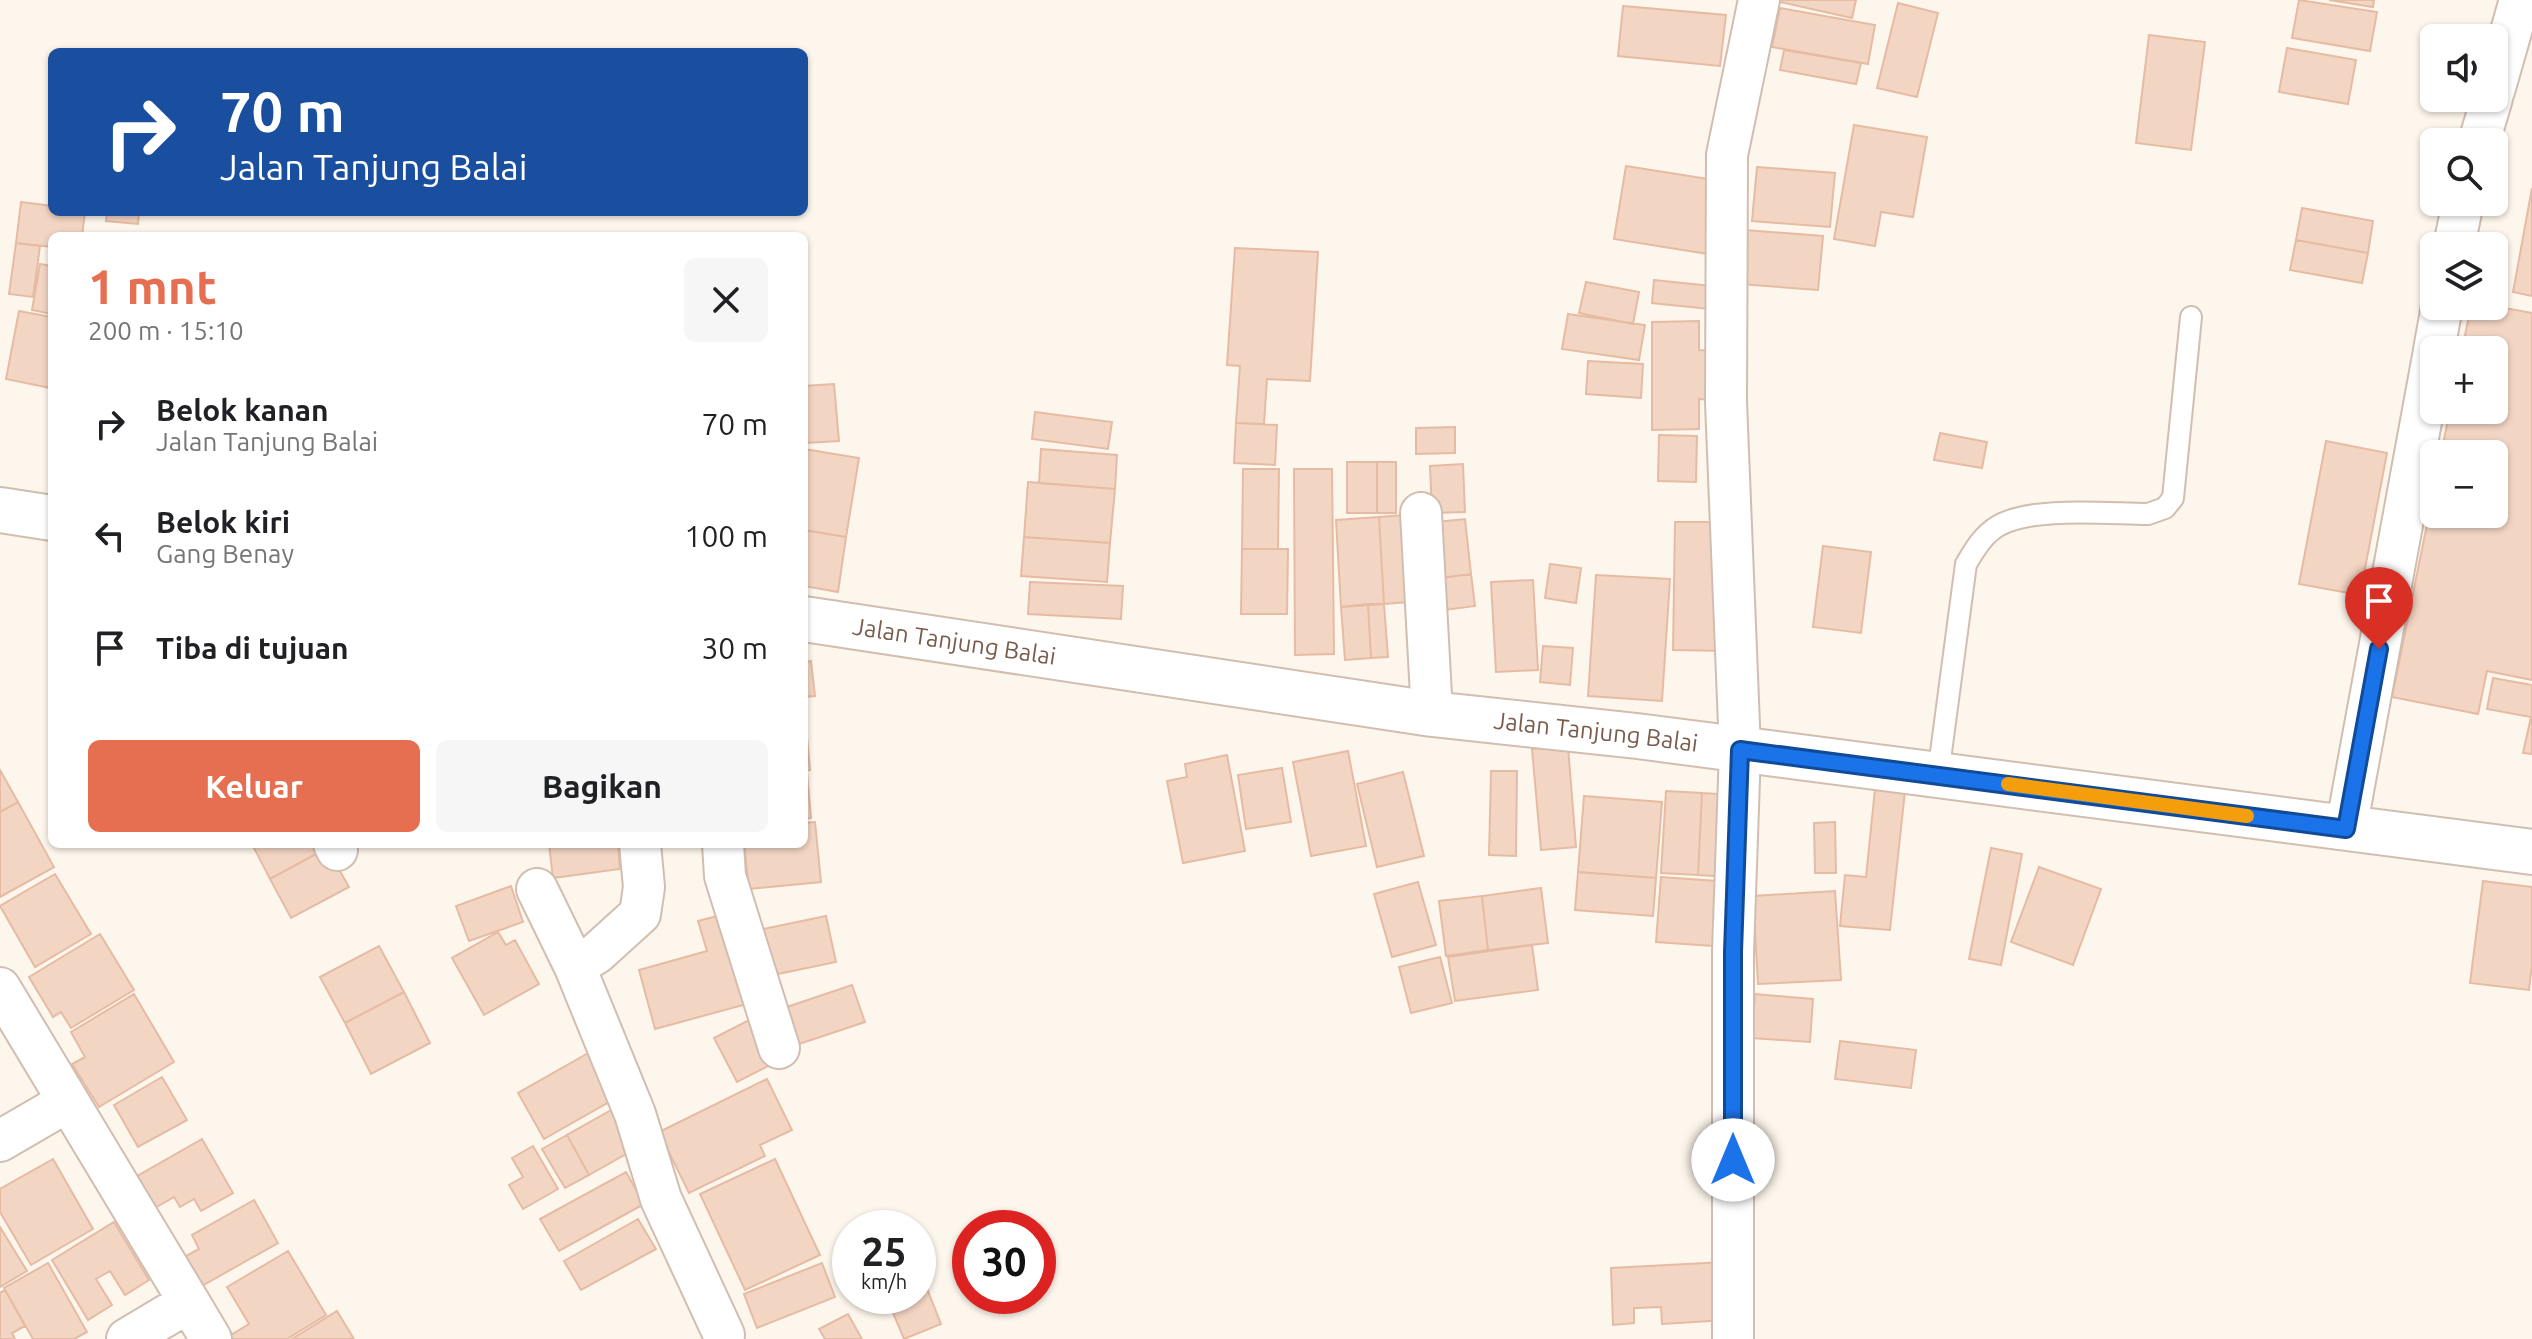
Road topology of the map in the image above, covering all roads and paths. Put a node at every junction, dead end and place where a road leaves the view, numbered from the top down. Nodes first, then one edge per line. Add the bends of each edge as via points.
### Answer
1 (1759, 0) edge
2 (2520, 0) edge
3 (2508, 42) edge
4 (2191, 317) dead end
5 (2420, 424) edge
6 (0, 510) edge
7 (1421, 513) dead end
8 (48, 517) edge
9 (808, 620) edge
10 (1432, 714) junction
11 (1740, 750) junction
12 (1938, 775) junction
13 (2346, 829) junction
14 (640, 848) edge
15 (723, 848) edge
16 (2532, 852) edge
17 (537, 889) dead end
18 (575, 967) junction
19 (0, 988) edge
20 (779, 1048) dead end
21 (67, 1102) junction
22 (0, 1141) edge
23 (189, 1302) junction
24 (724, 1335) dead end
25 (127, 1339) edge
26 (211, 1339) edge
27 (1733, 1339) edge

1 - 11 street via 1727,155 1726,402
2 - 3 street
4 - 12 lane via 2173,498 2165,508 2148,514 2031,514 1998,525 1979,541 1966,564
5 - 13 street
6 - 8 street
7 - 10 street
9 - 10 street, Jalan Tanjung Balai
10 - 11 street, Jalan Tanjung Balai
11 - 12 street, Jalan Tanjung Balai
11 - 27 street via 1733,952
12 - 13 street, Jalan Tanjung Balai
13 - 16 street, Jalan Tanjung Balai
14 - 18 street via 640,914
15 - 20 street via 725,876
17 - 18 street
18 - 24 street via 635,1114 661,1199
19 - 21 street
21 - 22 street
21 - 23 street
23 - 25 street
23 - 26 street

